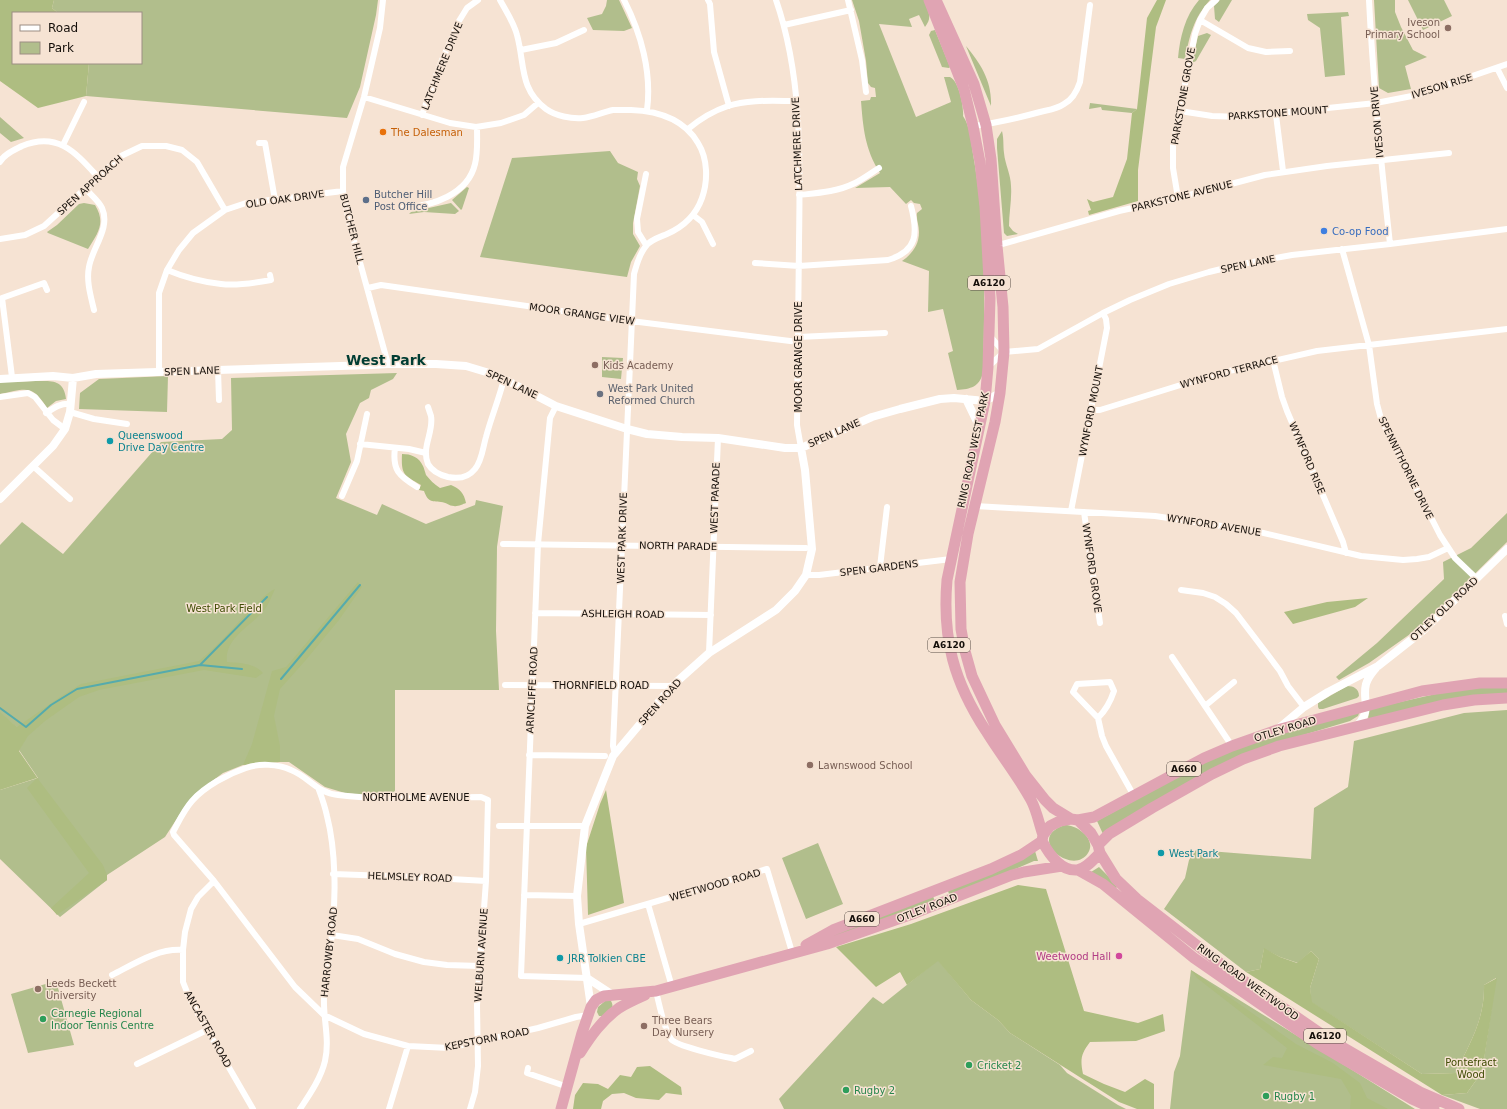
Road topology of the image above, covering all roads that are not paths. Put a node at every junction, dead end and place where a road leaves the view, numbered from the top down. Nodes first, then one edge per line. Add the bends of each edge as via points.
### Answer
1 (384, 0) edge
2 (500, 0) edge
3 (624, 0) edge
4 (708, 0) edge
5 (776, 0) edge
6 (848, 0) edge
7 (929, 0) edge
8 (936, 0) edge
9 (1216, 0) edge
10 (1369, 0) edge
11 (475, 1) edge
12 (1090, 5) dead end
13 (851, 10) junction
14 (1200, 20) junction
15 (784, 25) junction
16 (584, 30) dead end
17 (520, 50) junction
18 (1290, 51) dead end
19 (1507, 64) edge
20 (1497, 68) junction
21 (1507, 88) edge
22 (866, 92) dead end
23 (364, 97) junction
24 (796, 101) junction
25 (84, 102) dead end
26 (538, 103) junction
27 (1376, 103) junction
28 (729, 106) junction
29 (647, 110) junction
30 (1180, 111) junction
31 (422, 115) junction
32 (1276, 115) junction
33 (986, 125) junction
34 (973, 126) junction
35 (477, 127) junction
36 (688, 129) junction
37 (273, 143) dead end
38 (63, 145) junction
39 (1449, 154) dead end
40 (1380, 161) junction
41 (0, 162) edge
42 (879, 168) dead end
43 (1283, 171) junction
44 (646, 174) dead end
45 (98, 177) junction
46 (86, 189) junction
47 (343, 191) junction
48 (799, 195) junction
49 (1178, 198) junction
50 (275, 200) junction
51 (911, 206) dead end
52 (404, 208) dead end
53 (225, 210) junction
54 (693, 215) junction
55 (1507, 229) edge
56 (0, 239) edge
57 (714, 244) dead end
58 (1390, 244) junction
59 (646, 245) junction
60 (992, 247) junction
61 (1342, 249) junction
62 (755, 263) dead end
63 (798, 266) junction
64 (167, 270) junction
65 (270, 275) dead end
66 (368, 288) junction
67 (47, 290) dead end
68 (94, 310) dead end
69 (1103, 313) junction
70 (631, 321) junction
71 (1507, 329) edge
72 (884, 333) dead end
73 (989, 334) junction
74 (798, 339) junction
75 (1370, 345) junction
76 (1004, 352) junction
77 (1273, 360) junction
78 (388, 364) junction
79 (988, 368) junction
80 (218, 370) junction
81 (158, 372) junction
82 (12, 377) junction
83 (73, 378) junction
84 (0, 379) edge
85 (504, 379) junction
86 (1000, 394) junction
87 (0, 397) edge
88 (966, 399) junction
89 (219, 400) dead end
90 (985, 401) junction
91 (556, 406) junction
92 (428, 407) dead end
93 (71, 408) junction
94 (1091, 410) junction
95 (46, 413) junction
96 (367, 414) dead end
97 (996, 417) junction
98 (127, 424) dead end
99 (979, 426) junction
100 (65, 428) junction
101 (627, 429) junction
102 (718, 438) junction
103 (360, 444) junction
104 (395, 448) junction
105 (801, 448) junction
106 (426, 453) junction
107 (33, 466) junction
108 (417, 487) dead end
109 (342, 496) dead end
110 (0, 499) edge
111 (70, 499) dead end
112 (975, 506) junction
113 (887, 507) dead end
114 (1071, 511) junction
115 (1084, 512) junction
116 (503, 544) dead end
117 (538, 544) junction
118 (622, 545) junction
119 (713, 546) junction
120 (806, 548) dead end
121 (1448, 548) junction
122 (1507, 548) edge
123 (1346, 553) junction
124 (951, 559) junction
125 (880, 567) junction
126 (806, 575) junction
127 (1477, 579) junction
128 (1181, 590) dead end
129 (535, 613) junction
130 (619, 614) junction
131 (711, 615) junction
132 (1505, 616) dead end
133 (1100, 623) dead end
134 (1507, 624) edge
135 (709, 653) junction
136 (1172, 657) dead end
137 (1378, 666) junction
138 (1234, 682) dead end
139 (1346, 682) junction
140 (1507, 683) edge
141 (505, 685) dead end
142 (532, 685) junction
143 (616, 686) junction
144 (672, 686) junction
145 (1507, 698) edge
146 (1366, 700) junction
147 (1205, 706) junction
148 (1304, 707) junction
149 (1098, 718) junction
150 (1358, 726) junction
151 (1277, 730) junction
152 (1232, 746) junction
153 (615, 754) junction
154 (529, 755) junction
155 (605, 756) dead end
156 (319, 790) junction
157 (1134, 796) junction
158 (488, 800) joint
159 (1075, 820) junction
160 (499, 826) dead end
161 (526, 826) junction
162 (585, 826) junction
163 (1042, 838) junction
164 (1099, 849) junction
165 (1062, 866) junction
166 (1078, 870) junction
167 (333, 874) junction
168 (214, 881) junction
169 (486, 881) junction
170 (524, 895) junction
171 (577, 896) junction
172 (648, 904) junction
173 (579, 924) junction
174 (332, 935) junction
175 (183, 950) junction
176 (792, 952) junction
177 (480, 966) junction
178 (112, 975) dead end
179 (587, 978) junction
180 (672, 987) junction
181 (654, 992) junction
182 (613, 995) junction
183 (619, 1008) junction
184 (590, 1011) junction
185 (324, 1015) junction
186 (603, 1022) junction
187 (207, 1030) junction
188 (478, 1042) junction
189 (408, 1046) junction
190 (751, 1051) dead end
191 (575, 1062) junction
192 (137, 1064) dead end
193 (528, 1068) dead end
194 (568, 1087) junction
195 (253, 1109) edge
196 (300, 1109) edge
197 (389, 1109) edge
198 (470, 1109) edge
199 (561, 1109) edge
200 (1434, 1109) edge
201 (1460, 1109) edge

1 - 23 street, BUTCHER HILL
2 - 17 street via 517,34
3 - 29 street via 639,36 646,64 649,97
4 - 28 street via 714,52
5 - 15 street, LATCHMERE DRIVE
6 - 13 street
7 - 34 highway, RING ROAD WEST PARK / A6120 via 964,90
8 - 33 highway, RING ROAD WEST PARK / A6120 via 974,84
9 - 14 street, PARKSTONE GROVE via 1207,8
10 - 27 street, IVESON DRIVE
11 - 31 street, LATCHMERE DRIVE via 459,20
12 - 33 street via 1080,82 1074,95 1063,105 1049,110
13 - 15 street
13 - 22 street
14 - 18 street via 1248,48 1266,52
14 - 30 street, PARKSTONE GROVE via 1194,34
15 - 24 street, LATCHMERE DRIVE
16 - 17 street via 556,43
17 - 26 street via 525,81 530,94
19 - 20 street, IVESON RISE
20 - 21 street
20 - 27 street, IVESON RISE via 1417,95
23 - 31 street
23 - 47 street, BUTCHER HILL via 343,167
24 - 28 street
24 - 48 street, LATCHMERE DRIVE via 799,131
25 - 38 street
26 - 29 street via 551,112 567,117 584,118 614,110
26 - 35 street via 524,115 501,123
27 - 32 street, PARKSTONE MOUNT
27 - 40 street, IVESON DRIVE
28 - 36 street via 704,116
29 - 36 street via 667,115
30 - 32 street, PARKSTONE MOUNT via 1227,118
30 - 49 street, PARKSTONE GROVE via 1173,144
31 - 35 street
32 - 43 street
33 - 34 street
33 - 60 highway, RING ROAD WEST PARK / A6120 via 991,159
34 - 60 highway, RING ROAD WEST PARK / A6120
35 - 52 street via 475,166 464,184 456,192 438,201
36 - 54 street via 703,150 707,170 706,185
37 - 50 street via 262,143
38 - 41 street via 47,141 31,142 14,150
38 - 45 street via 77,154
39 - 40 street, PARKSTONE AVENUE
40 - 43 street, PARKSTONE AVENUE
40 - 58 street, IVESON DRIVE
42 - 48 street via 841,189
43 - 49 street, PARKSTONE AVENUE
44 - 59 street via 638,219 638,232
45 - 46 street, SPEN APPROACH
45 - 53 street, SPEN APPROACH via 121,156 142,146 171,147 182,150 197,162
46 - 56 street, SPEN APPROACH via 44,226 25,235
46 - 68 street via 101,207 105,223 88,268
47 - 50 street, OLD OAK DRIVE
47 - 66 street, BUTCHER HILL via 348,219
48 - 63 street, LATCHMERE DRIVE
49 - 60 street, PARKSTONE AVENUE via 1119,211
50 - 53 street, OLD OAK DRIVE via 246,203
51 - 63 street via 916,233 907,251 899,257 888,260
53 - 64 street, OLD OAK DRIVE via 192,233
54 - 57 street via 702,222
54 - 59 street via 677,229
55 - 58 street, SPEN LANE
58 - 61 street, SPEN LANE
59 - 70 street, WEST PARK DRIVE via 634,274
60 - 73 highway, RING ROAD WEST PARK / A6120
60 - 76 highway, RING ROAD WEST PARK / A6120 via 1003,307
61 - 69 street, SPEN LANE via 1285,256 1209,272 1169,284
61 - 75 street, SPENNITHORNE DRIVE
62 - 63 street
63 - 74 street, MOOR GRANGE DRIVE
64 - 65 street via 186,277 222,284 248,284 271,280
64 - 81 street, OLD OAK DRIVE via 159,293
66 - 70 street, MOOR GRANGE VIEW via 381,285
66 - 78 street, BUTCHER HILL
67 - 82 street via 44,283 2,298
69 - 76 street, SPEN LANE via 1043,347
69 - 94 street, WYNFORD MOUNT via 1107,328
70 - 74 street, MOOR GRANGE VIEW
70 - 101 street, WEST PARK DRIVE
71 - 75 street, WYNFORD TERRACE
72 - 74 street, MOOR GRANGE VIEW
73 - 76 street
73 - 79 highway, RING ROAD WEST PARK / A6120
74 - 105 street, MOOR GRANGE DRIVE via 797,425
75 - 77 street, WYNFORD TERRACE via 1317,351
75 - 121 street, SPENNITHORNE DRIVE via 1379,412
76 - 79 street
76 - 86 highway, RING ROAD WEST PARK / A6120
77 - 94 street, WYNFORD TERRACE via 1216,374 1100,410
77 - 123 street, WYNFORD RISE via 1287,411
78 - 80 street, SPEN LANE
78 - 85 street, SPEN LANE via 466,366
79 - 90 highway, RING ROAD WEST PARK / A6120
80 - 81 street, SPEN LANE
80 - 89 street
81 - 83 street, SPEN LANE via 96,374
82 - 83 street, SPEN LANE
82 - 84 street, SPEN LANE
83 - 93 street
85 - 91 street, SPEN LANE
85 - 106 street via 476,469 463,478 444,476 431,469
86 - 90 street
86 - 97 highway, RING ROAD WEST PARK / A6120
87 - 95 street via 28,393 35,397
88 - 90 street, SPEN LANE
88 - 99 street
88 - 105 street, SPEN LANE via 940,399 872,417
90 - 97 street
90 - 99 highway, RING ROAD WEST PARK / A6120
91 - 101 street, SPEN LANE
91 - 117 street, ARNCLIFFE ROAD via 550,418
92 - 106 street via 431,417
93 - 95 street via 64,403
93 - 98 street via 94,418
93 - 100 street
94 - 114 street, WYNFORD MOUNT
95 - 100 street
96 - 103 street
97 - 112 highway, RING ROAD WEST PARK / A6120
99 - 124 highway, RING ROAD WEST PARK / A6120
100 - 107 street via 53,446
101 - 102 street, SPEN LANE via 661,435
101 - 118 street, WEST PARK DRIVE
102 - 105 street, SPEN LANE
102 - 119 street, WEST PARADE
103 - 104 street
103 - 109 street
104 - 106 street
104 - 108 street via 394,460 398,473 404,480
105 - 126 street, SPEN ROAD via 812,549
107 - 110 street
107 - 111 street
112 - 114 street, WYNFORD AVENUE
112 - 159 highway, RING ROAD WEST PARK / A6120 via 960,582 959,604 962,636 972,676 995,725 1026,776 1053,808
113 - 125 street
114 - 115 street, WYNFORD AVENUE
115 - 123 street, WYNFORD AVENUE via 1155,516 1222,525 1281,536
115 - 133 street, WYNFORD GROVE
116 - 117 street, NORTH PARADE
117 - 118 street, NORTH PARADE
117 - 129 street, ARNCLIFFE ROAD
118 - 119 street, NORTH PARADE
118 - 130 street, WEST PARK DRIVE
119 - 120 street, NORTH PARADE
119 - 131 street, WEST PARADE
121 - 123 street, WYNFORD AVENUE via 1429,557 1403,560
121 - 127 street, SPENNITHORNE DRIVE via 1454,558
122 - 127 street, OTLEY OLD ROAD
124 - 125 street, SPEN GARDENS
124 - 163 highway, RING ROAD WEST PARK / A6120 via 945,606 951,655 971,705 1031,800
125 - 126 street, SPEN GARDENS via 819,576
126 - 135 street, SPEN ROAD via 795,591 776,610
127 - 137 street, OTLEY OLD ROAD via 1425,629
128 - 148 street via 1215,597 1236,613
129 - 130 street, ASHLEIGH ROAD
129 - 142 street, ARNCLIFFE ROAD
130 - 131 street, ASHLEIGH ROAD
130 - 143 street, WEST PARK DRIVE
131 - 135 street, WEST PARADE
132 - 134 street
135 - 144 street, SPEN ROAD
136 - 147 street
137 - 139 street, OTLEY OLD ROAD
137 - 146 street, OTLEY OLD ROAD via 1367,679
138 - 147 street
139 - 146 street via 1357,684
139 - 148 street, OTLEY OLD ROAD
140 - 146 highway, OTLEY ROAD / A660 via 1451,686
141 - 142 street, THORNFIELD ROAD
142 - 143 street, THORNFIELD ROAD
142 - 154 street, ARNCLIFFE ROAD
143 - 144 street, THORNFIELD ROAD
143 - 153 street, WEST PARK DRIVE
144 - 153 street, SPEN ROAD
145 - 150 highway, OTLEY ROAD / A660 via 1444,705
146 - 150 street, OTLEY OLD ROAD via 1364,716
146 - 151 highway, OTLEY ROAD / A660
147 - 152 street
148 - 151 street, OTLEY OLD ROAD
149 - 149 street via 1114,691 1110,682 1077,684 1073,692
149 - 157 street via 1106,746
150 - 164 highway, OTLEY ROAD / A660 via 1279,746 1242,759 1109,834
151 - 152 highway, OTLEY ROAD / A660
152 - 157 highway, OTLEY ROAD / A660 via 1204,758
153 - 162 street, SPEN ROAD
154 - 155 street
154 - 161 street, ARNCLIFFE ROAD
156 - 158 street, NORTHOLME AVENUE via 337,795 381,799 481,797
156 - 167 street, HARROWBY ROAD via 331,835
156 - 168 street, KEPSTORN ROAD via 292,770 265,766 247,767 198,794 182,814 173,832
157 - 159 highway, OTLEY ROAD / A660 via 1094,817
158 - 169 street, WELBURN AVENUE
159 - 163 highway via 1060,821 1050,826
159 - 164 highway, A6120 via 1092,833
160 - 161 street
161 - 162 street
161 - 170 street, ARNCLIFFE ROAD
162 - 171 street, SPEN ROAD
163 - 165 highway, A6120 via 1052,857
163 - 176 highway, OTLEY ROAD / A660 via 1021,855 1007,862 833,930
164 - 166 highway via 1090,863
164 - 201 highway, RING ROAD WEETWOOD / A6120 via 1116,878 1138,899 1234,974 1330,1040 1420,1092
165 - 166 highway, A6120
165 - 176 highway, OTLEY ROAD / A660 via 1012,875 827,944
166 - 200 highway, RING ROAD WEETWOOD / A6120 via 1103,884 1194,958 1318,1044 1412,1099
167 - 169 street, HELMSLEY ROAD
167 - 174 street, HARROWBY ROAD
168 - 175 street, ANCASTER ROAD via 198,897 191,909
168 - 185 street, KEPSTORN ROAD via 295,987
169 - 177 street, WELBURN AVENUE
170 - 171 street
170 - 179 street, ARNCLIFFE ROAD via 520,976
171 - 173 street, SPEN ROAD
172 - 173 street, WEETWOOD ROAD
172 - 176 street, WEETWOOD ROAD via 767,869
172 - 180 street
173 - 179 street, SPEN ROAD
174 - 177 street via 358,939 424,962
174 - 185 street, HARROWBY ROAD
175 - 178 street via 167,950
175 - 187 street, ANCASTER ROAD via 185,990
176 - 180 highway, OTLEY ROAD / A660
177 - 188 street, WELBURN AVENUE
179 - 182 street
179 - 184 street, SPEN ROAD
180 - 181 highway, OTLEY ROAD / A660
181 - 182 highway, OTLEY ROAD / A660
181 - 183 highway, OTLEY ROAD / A660
181 - 190 street via 674,1043 735,1059
182 - 183 highway
182 - 184 highway, OTLEY ROAD / A660 via 596,1000
183 - 186 highway, OTLEY ROAD / A660
184 - 186 highway
184 - 188 street, KEPSTORN ROAD via 538,1028
184 - 191 highway, OTLEY ROAD / A660
185 - 189 street, KEPSTORN ROAD via 364,1034
185 - 196 street, HARROWBY ROAD via 328,1043 325,1062 319,1078
186 - 191 highway, OTLEY ROAD / A660
187 - 192 street
187 - 195 street, ANCASTER ROAD
188 - 189 street, KEPSTORN ROAD via 449,1048
188 - 198 street, WELBURN AVENUE via 475,1092
189 - 197 street
191 - 194 highway, OTLEY ROAD / A660
193 - 194 street via 527,1073
194 - 199 highway, OTLEY ROAD / A660

